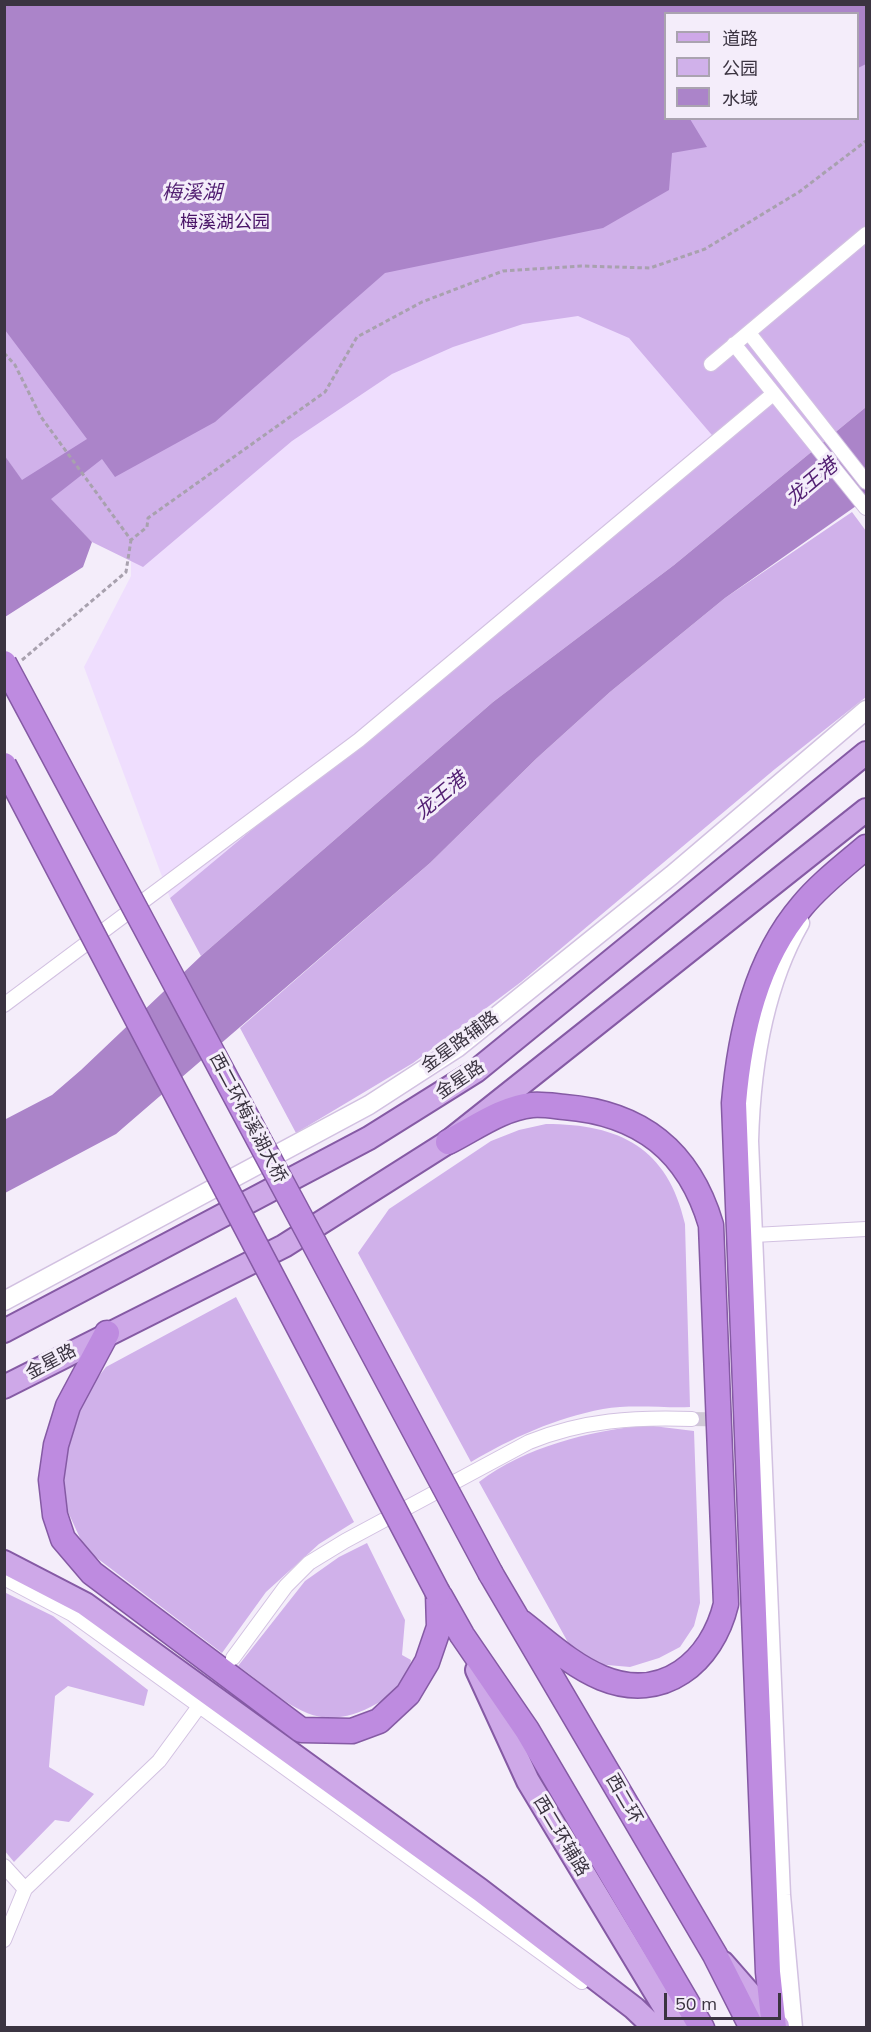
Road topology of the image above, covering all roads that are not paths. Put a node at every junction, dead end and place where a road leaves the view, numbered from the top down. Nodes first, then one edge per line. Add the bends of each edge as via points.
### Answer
1 (867, 234) edge
2 (749, 333) junction
3 (734, 345) junction
4 (711, 364) dead end
5 (773, 394) junction
6 (867, 482) edge
7 (867, 508) edge
8 (12, 663) edge
9 (867, 710) edge
10 (867, 753) edge
11 (4, 765) edge
12 (867, 810) edge
13 (867, 847) edge
14 (831, 879) junction
15 (4, 1005) edge
16 (448, 1142) junction
17 (867, 1229) edge
18 (754, 1235) junction
19 (4, 1301) edge
20 (4, 1331) edge
21 (107, 1333) junction
22 (4, 1387) edge
23 (692, 1419) tunnel mouth
24 (4, 1562) edge
25 (491, 1574) joint
26 (4, 1578) edge
27 (438, 1593) junction
28 (522, 1622) junction
29 (462, 1635) junction
30 (233, 1658) dead end
31 (201, 1704) junction
32 (4, 1866) edge
33 (24, 1889) junction
34 (4, 1940) edge
35 (774, 2026) edge
36 (645, 2028) edge
37 (656, 2028) edge
38 (677, 2028) edge
39 (702, 2028) edge

1 - 2 street
2 - 3 street
2 - 6 street
3 - 4 street
3 - 5 street
5 - 7 street
5 - 15 street via 359,740
8 - 25 highway, 西二环梅溪湖大桥, bridge
9 - 19 street, 金星路辅路 via 672,875 457,1048 369,1105
10 - 20 main road, 金星路 via 476,1071 369,1138
11 - 27 highway, bridge
12 - 16 main road, 金星路
13 - 14 highway
14 - 18 street via 794,934 768,1002 759,1041 750,1110
14 - 35 highway via 803,904 766,965 748,1014 734,1102 768,1972
16 - 21 main road, 金星路 via 284,1246
16 - 28 highway via 505,1112 532,1105 590,1109 619,1118 657,1138 675,1154 693,1179 711,1225 726,1604 721,1625 693,1664 676,1676 642,1685 603,1679 578,1666
17 - 18 street
18 - 35 street via 754,1420 781,1895
21 - 22 main road, 金星路
21 - 27 highway via 68,1406 51,1480 55,1515 63,1539 93,1573 301,1730 352,1731 379,1721 408,1694 427,1662 438,1627
23 - 30 street via 643,1417 595,1421 560,1429 520,1446 309,1563 286,1586
24 - 37 main road via 85,1604 480,1890
25 - 28 highway, 西二环
26 - 31 street via 72,1614
27 - 29 highway
28 - 35 highway, 西二环 via 716,1956
29 - 38 main road, 西二环辅路 via 528,1780
29 - 39 highway via 527,1730
31 - 33 street via 159,1761
31 - 36 street
32 - 33 street
33 - 34 street

